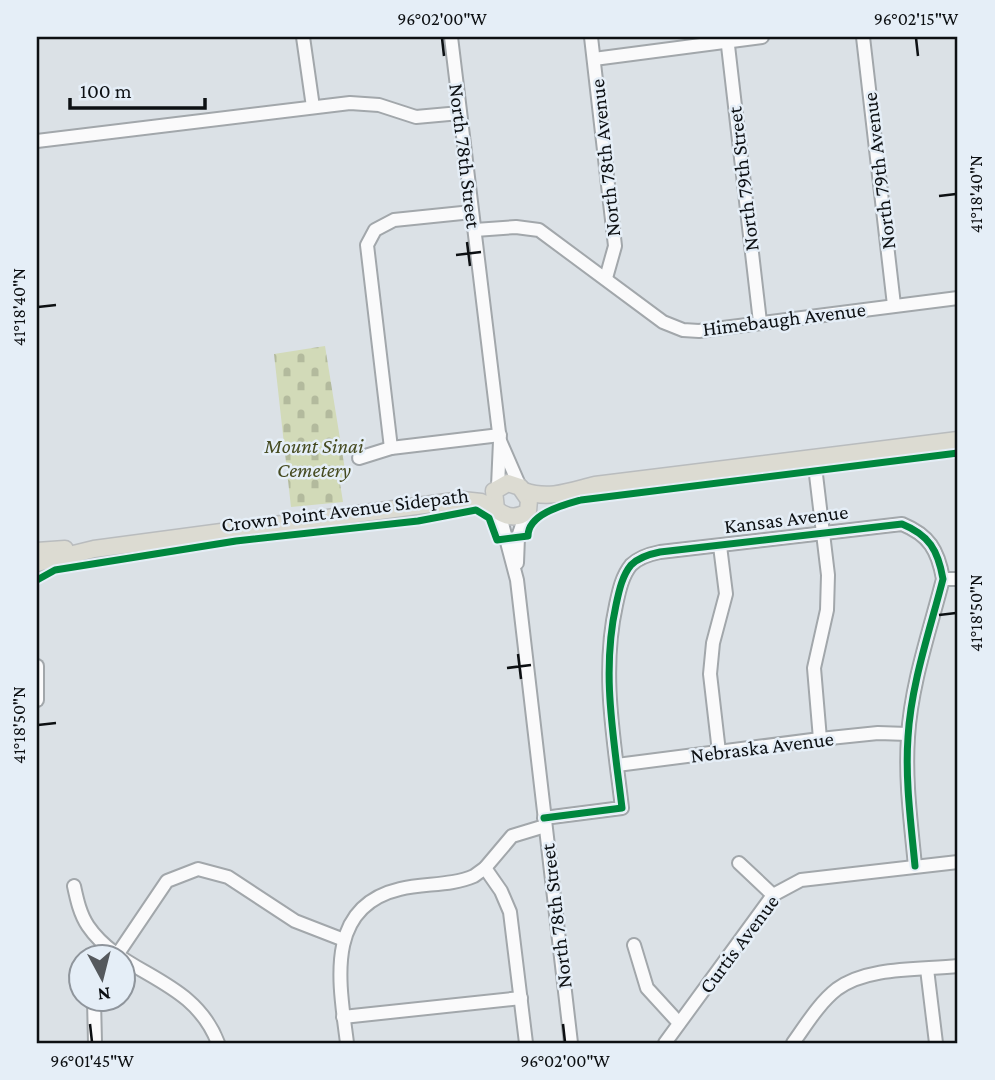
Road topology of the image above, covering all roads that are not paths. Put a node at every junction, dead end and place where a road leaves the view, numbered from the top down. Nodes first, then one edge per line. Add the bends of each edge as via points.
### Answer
1 (303, 37) edge
2 (451, 37) edge
3 (591, 37) edge
4 (762, 37) edge
5 (863, 37) edge
6 (727, 39) edge
7 (594, 58) junction
8 (313, 107) junction
9 (460, 113) junction
10 (37, 141) edge
11 (472, 212) junction
12 (475, 230) junction
13 (606, 278) junction
14 (958, 298) edge
15 (894, 305) junction
16 (760, 322) junction
17 (500, 438) junction
18 (958, 440) edge
19 (391, 448) junction
20 (359, 458) dead end
21 (814, 458) junction
22 (498, 487) junction
23 (522, 489) junction
24 (565, 494) junction
25 (462, 500) junction
26 (497, 510) junction
27 (527, 512) junction
28 (822, 532) junction
29 (720, 546) junction
30 (88, 550) junction
31 (37, 551) edge
32 (37, 563) edge
33 (943, 579) junction
34 (958, 579) edge
35 (517, 580) junction
36 (37, 666) edge
37 (37, 700) edge
38 (908, 734) junction
39 (820, 739) junction
40 (719, 752) junction
41 (617, 765) junction
42 (544, 822) junction
43 (958, 862) edge
44 (739, 863) dead end
45 (915, 866) junction
46 (485, 868) junction
47 (74, 886) dead end
48 (773, 895) junction
49 (344, 940) junction
50 (105, 944) edge
51 (124, 944) edge
52 (634, 945) dead end
53 (958, 966) edge
54 (136, 968) edge
55 (927, 970) junction
56 (521, 998) junction
57 (94, 1014) edge
58 (343, 1017) junction
59 (679, 1023) junction
60 (95, 1043) edge
61 (218, 1043) edge
62 (346, 1043) edge
63 (526, 1043) edge
64 (571, 1043) edge
65 (665, 1043) edge
66 (793, 1043) edge
67 (936, 1043) edge

1 - 8 street
2 - 9 street, North 78th Street
3 - 7 street, North 78th Avenue
4 - 6 street
5 - 15 street, North 79th Avenue
6 - 7 street
6 - 16 street, North 79th Street
7 - 13 street, North 78th Avenue via 615,246
8 - 9 street via 368,103 416,117
8 - 10 street
9 - 11 street, North 78th Street
11 - 12 street, North 78th Street
11 - 19 street via 394,220 375,230 368,245
12 - 13 street, Himebaugh Avenue via 539,230
12 - 17 street, North 78th Street
13 - 16 street, Himebaugh Avenue via 674,327 694,331
14 - 15 street, Himebaugh Avenue
15 - 16 street, Himebaugh Avenue
17 - 19 street
17 - 22 street
17 - 23 street
18 - 21 main road
19 - 20 street
21 - 24 main road via 595,485
21 - 28 street
22 - 23 main road via 512,484
22 - 25 main road via 474,491
22 - 26 main road via 493,498
23 - 24 main road via 542,495
23 - 27 main road via 529,500
24 - 27 main road
25 - 26 main road
25 - 30 main road
26 - 27 main road via 513,517
26 - 35 street
27 - 35 street via 518,537
28 - 29 street, Kansas Avenue
28 - 33 street, Kansas Avenue via 901,524 918,530 939,559
28 - 39 street via 828,597 813,677
29 - 40 street via 726,594 710,674
29 - 41 street, Kansas Avenue via 660,552 638,559 626,572 608,649 607,683
30 - 31 main road
30 - 32 main road
33 - 34 street
33 - 38 street
35 - 42 street, North 78th Street
36 - 37 street
38 - 39 street, Nebraska Avenue
38 - 45 street via 907,788
39 - 40 street, Nebraska Avenue
40 - 41 street, Nebraska Avenue
41 - 42 street via 622,808
42 - 46 street via 512,836
42 - 64 street, North 78th Street
43 - 45 street, Curtis Avenue
44 - 48 street
45 - 48 street, Curtis Avenue via 800,880
46 - 49 street via 467,879 390,892 362,911
46 - 56 street via 510,912
47 - 50 street via 88,926
48 - 59 street, Curtis Avenue
49 - 51 street via 295,920 228,877 198,869 167,881
49 - 58 street via 338,964
52 - 59 street via 647,988
53 - 55 street
54 - 61 street via 191,1002
55 - 66 street via 870,975 843,985
55 - 67 street
56 - 58 street
56 - 63 street
57 - 60 street
58 - 62 street
59 - 65 street, Curtis Avenue

